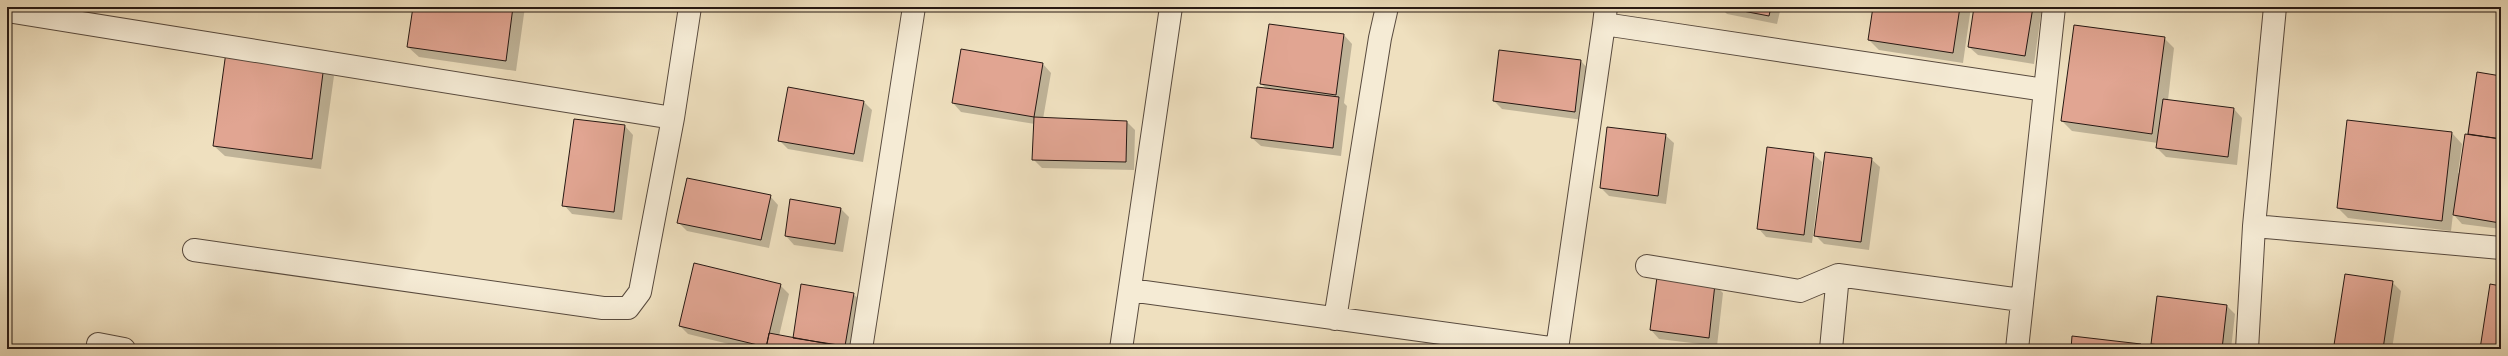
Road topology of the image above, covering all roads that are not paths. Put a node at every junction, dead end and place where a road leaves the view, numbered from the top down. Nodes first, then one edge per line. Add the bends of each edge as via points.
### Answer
1 (690, 7) edge
2 (914, 7) edge
3 (1171, 7) edge
4 (1387, 7) edge
5 (2054, 7) edge
6 (2275, 7) edge
7 (7, 11) edge
8 (1605, 15) edge
9 (2045, 90) junction
10 (673, 118) junction
11 (2254, 226) junction
12 (2501, 248) edge
13 (194, 250) dead end
14 (1647, 266) dead end
15 (1838, 275) junction
16 (1130, 290) junction
17 (2021, 300) junction
18 (1334, 319) junction
19 (98, 344) dead end
20 (124, 349) edge
21 (861, 349) edge
22 (1121, 349) edge
23 (1557, 349) edge
24 (1831, 349) edge
25 (2017, 349) edge
26 (2248, 349) edge

1 - 10 street
2 - 21 street
3 - 16 street
4 - 18 street
5 - 9 street
6 - 11 street
7 - 10 street
8 - 9 street
8 - 23 street
9 - 17 street
10 - 13 street via 640,292 628,308 603,308
11 - 12 street
11 - 26 street
14 - 15 street via 1800,291
15 - 17 street
15 - 24 street
16 - 18 street
16 - 22 street
17 - 25 street
18 - 23 street
19 - 20 street

